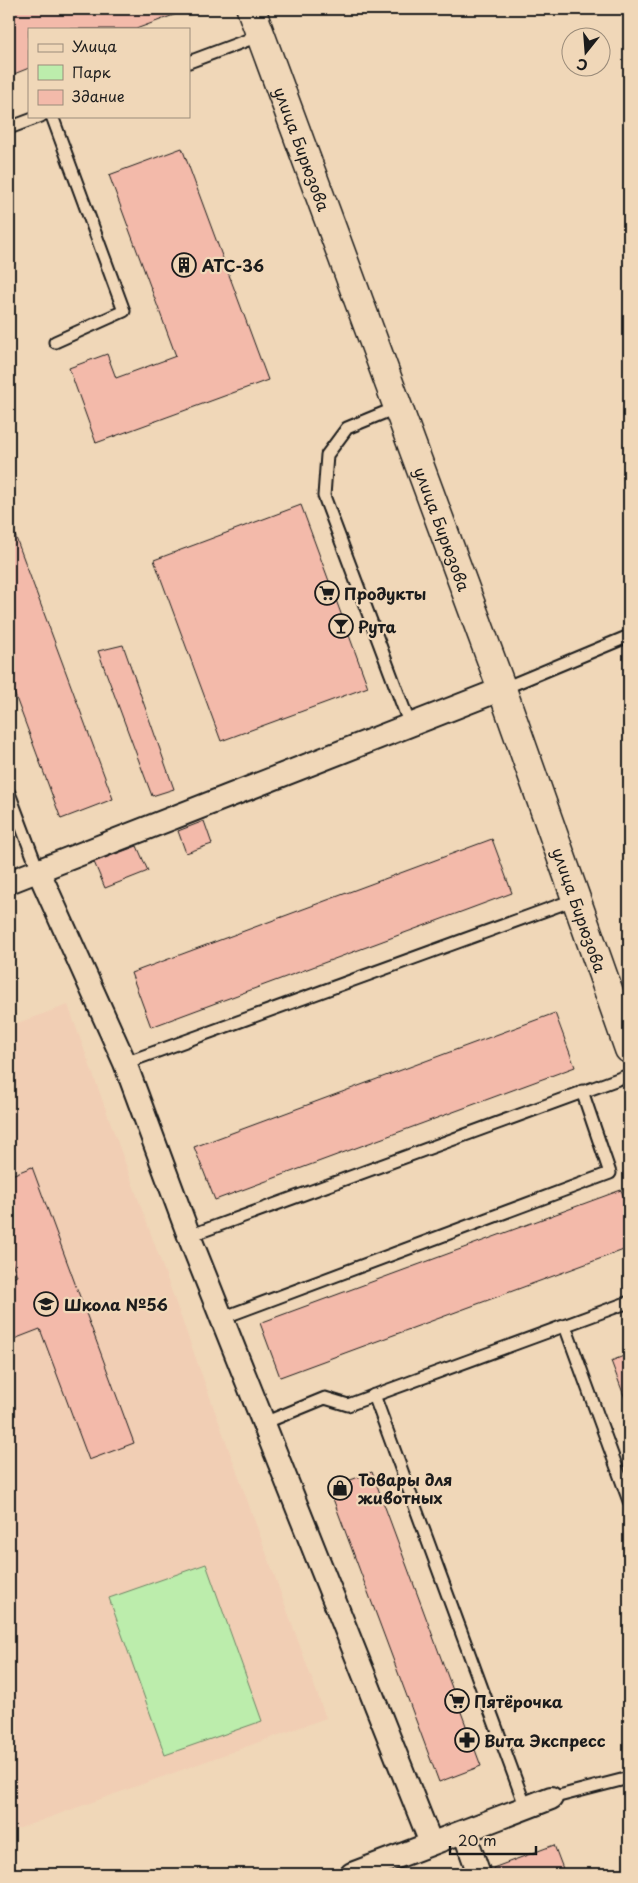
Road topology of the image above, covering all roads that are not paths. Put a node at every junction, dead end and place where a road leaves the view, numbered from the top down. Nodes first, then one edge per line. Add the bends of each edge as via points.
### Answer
1 (251, 9) edge
2 (261, 35) junction
3 (190, 62) edge
4 (36, 118) edge
5 (53, 118) edge
6 (9, 128) edge
7 (55, 342) dead end
8 (398, 407) junction
9 (629, 636) edge
10 (502, 689) junction
11 (410, 725) junction
12 (9, 793) edge
13 (38, 870) junction
14 (9, 882) edge
15 (576, 899) junction
16 (629, 1049) edge
17 (125, 1063) junction
18 (629, 1075) edge
19 (582, 1091) junction
20 (189, 1236) junction
21 (629, 1302) edge
22 (222, 1318) junction
23 (565, 1326) junction
24 (374, 1395) junction
25 (264, 1423) junction
26 (629, 1501) edge
27 (629, 1778) edge
28 (551, 1798) joint
29 (526, 1808) junction
30 (464, 1832) junction
31 (432, 1843) junction
32 (352, 1874) edge
33 (479, 1874) edge

1 - 2 main road, улица Бирюзова
2 - 3 lane
2 - 8 main road, улица Бирюзова
4 - 6 lane
5 - 7 lane via 124,311
8 - 10 main road, улица Бирюзова
8 - 11 lane via 347,428 327,455 324,496
9 - 10 lane
10 - 11 street
10 - 15 main road, улица Бирюзова
11 - 13 street
12 - 13 lane
13 - 14 street
13 - 17 street
15 - 16 main road, улица Бирюзова
15 - 17 lane
17 - 20 street
18 - 19 lane
19 - 20 lane
19 - 22 lane via 610,1173
20 - 22 street
21 - 23 lane
22 - 25 street
23 - 24 lane
23 - 26 lane
24 - 25 lane via 348,1405 326,1398
24 - 29 lane
25 - 31 street
27 - 28 lane
28 - 29 street
29 - 30 street
30 - 31 street
30 - 33 street
31 - 32 street

